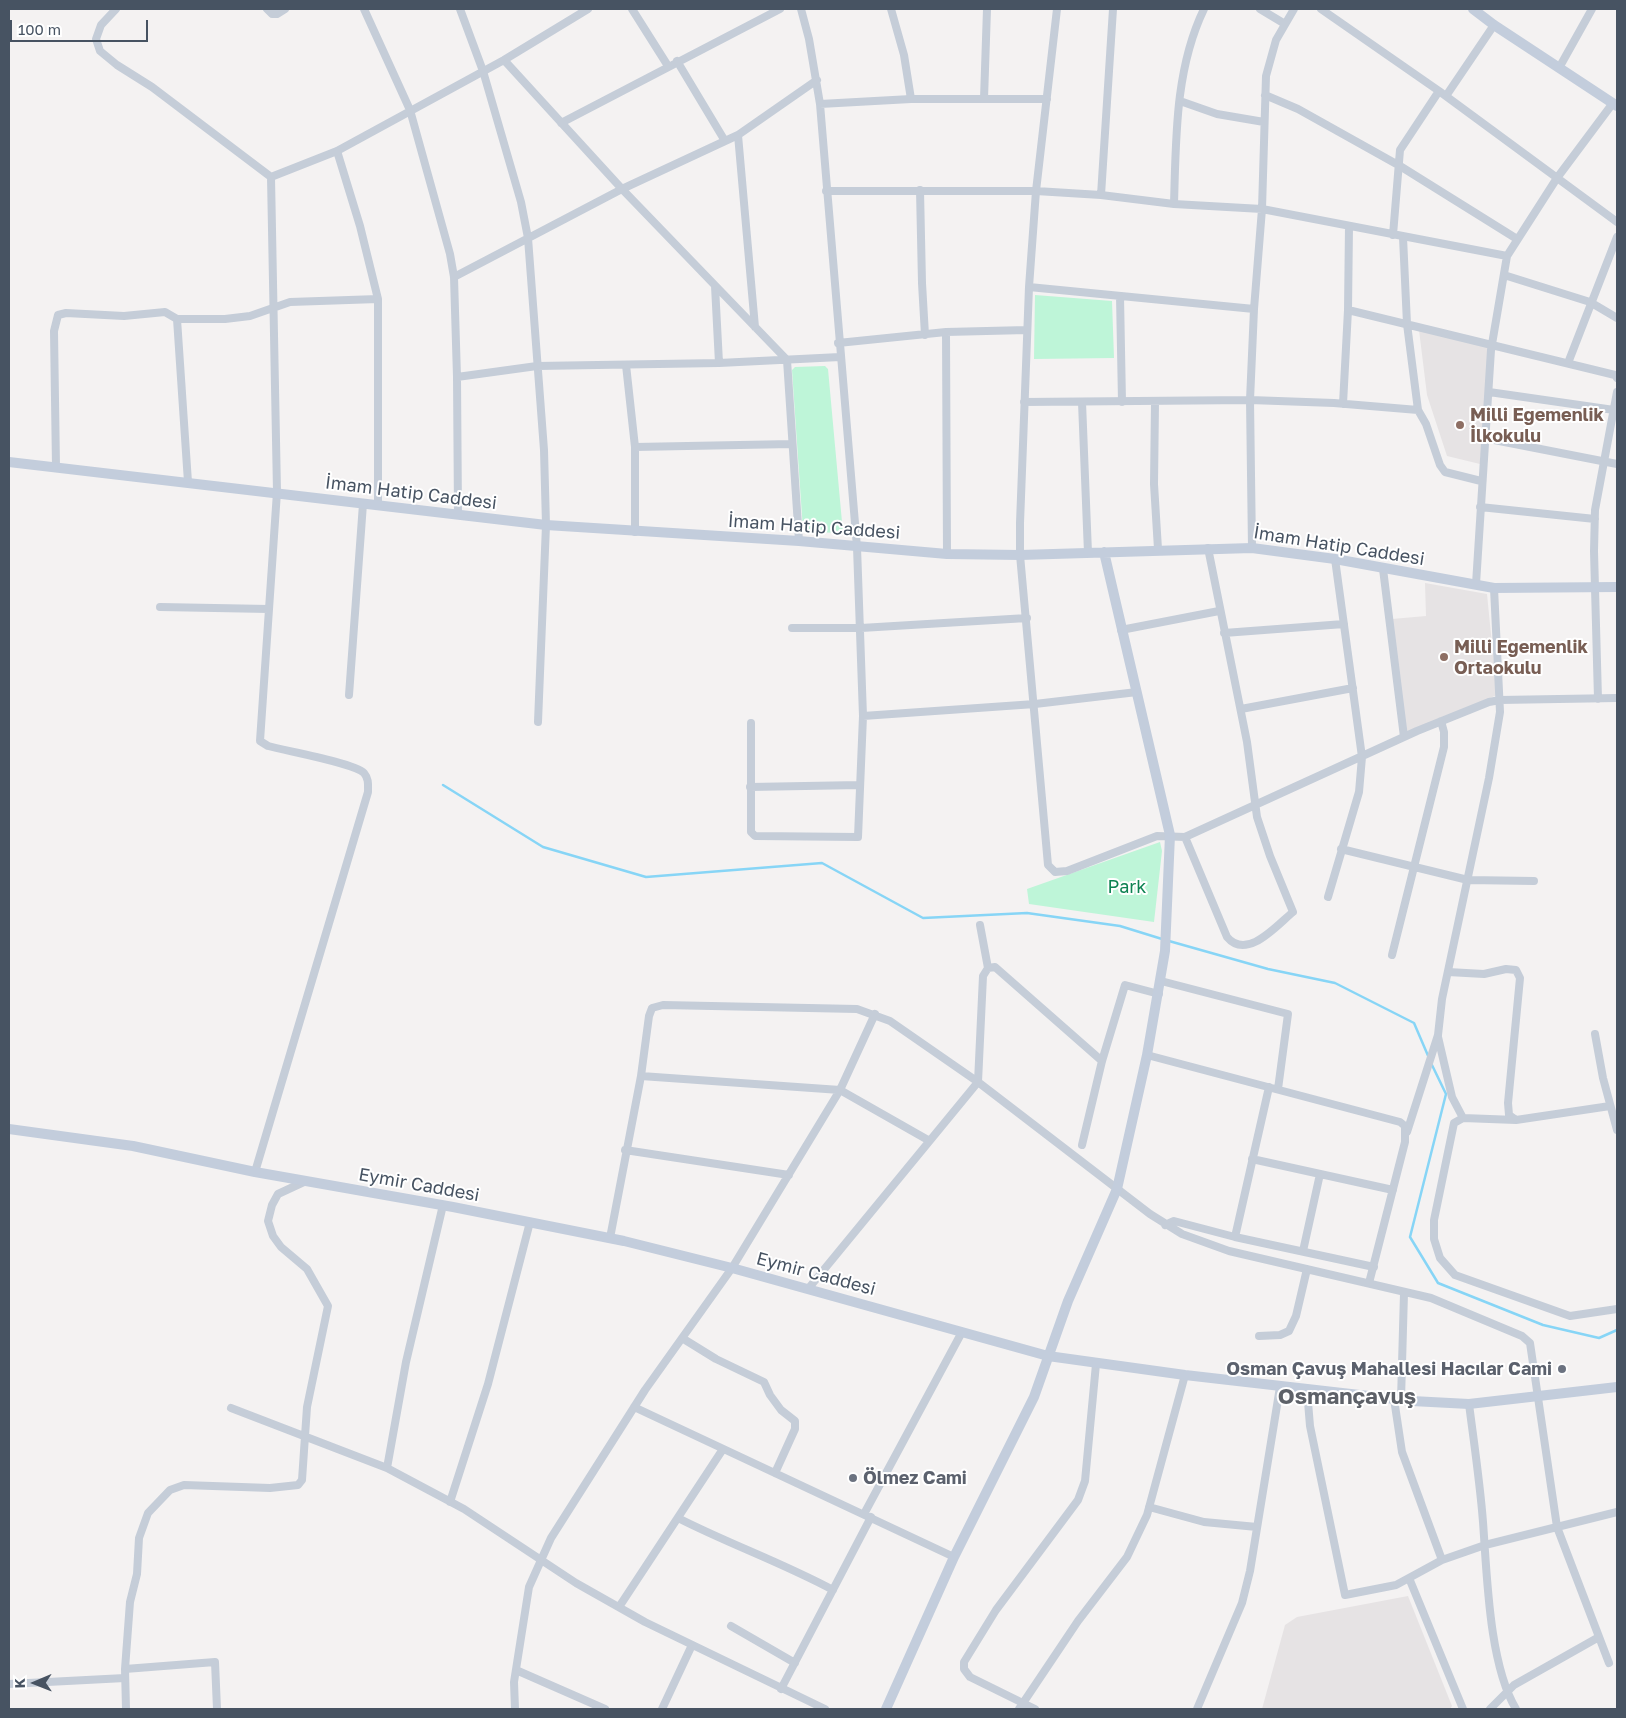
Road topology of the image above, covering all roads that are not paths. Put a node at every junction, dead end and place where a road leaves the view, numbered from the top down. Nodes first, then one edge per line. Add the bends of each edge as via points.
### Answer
1 (116, 9) edge
2 (267, 9) edge
3 (285, 9) edge
4 (364, 9) edge
5 (460, 9) edge
6 (588, 9) edge
7 (632, 9) edge
8 (780, 9) edge
9 (801, 9) edge
10 (891, 9) edge
11 (986, 9) edge
12 (1057, 9) edge
13 (1113, 9) edge
14 (1204, 9) edge
15 (1260, 9) edge
16 (1294, 9) edge
17 (1321, 9) edge
18 (1473, 9) edge
19 (1592, 9) edge
20 (1285, 24) junction
21 (1494, 25) junction
22 (504, 60) junction
23 (677, 62) junction
24 (668, 66) junction
25 (1559, 68) junction
26 (483, 71) junction
27 (817, 80) junction
28 (1442, 93) junction
29 (1265, 95) junction
30 (984, 98) junction
31 (1047, 98) junction
32 (910, 99) junction
33 (1180, 101) junction
34 (820, 104) junction
35 (1615, 105) edge
36 (410, 110) junction
37 (1264, 122) junction
38 (561, 123) junction
39 (738, 134) junction
40 (725, 141) junction
41 (337, 152) junction
42 (1400, 166) junction
43 (271, 177) junction
44 (1556, 178) junction
45 (622, 189) junction
46 (920, 190) junction
47 (826, 191) junction
48 (1036, 191) junction
49 (1101, 195) junction
50 (1174, 204) junction
51 (1262, 209) junction
52 (1617, 222) edge
53 (1349, 226) junction
54 (1394, 235) junction
55 (1403, 237) junction
56 (1617, 237) edge
57 (528, 238) junction
58 (1518, 239) junction
59 (1507, 256) junction
60 (1504, 275) junction
61 (454, 277) junction
62 (716, 286) junction
63 (1029, 287) junction
64 (1120, 296) junction
65 (378, 299) junction
66 (1590, 302) junction
67 (272, 307) junction
68 (1254, 309) junction
69 (1348, 310) junction
70 (1617, 318) edge
71 (177, 319) junction
72 (1407, 324) junction
73 (755, 327) junction
74 (1027, 330) junction
75 (946, 332) junction
76 (925, 335) junction
77 (838, 343) junction
78 (1492, 344) junction
79 (840, 357) junction
80 (788, 360) junction
81 (719, 363) junction
82 (1568, 363) junction
83 (626, 365) junction
84 (537, 366) junction
85 (457, 377) junction
86 (1617, 378) edge
87 (1489, 392) junction
88 (1617, 392) edge
89 (1250, 400) junction
90 (1024, 402) junction
91 (1082, 402) junction
92 (1122, 402) junction
93 (1155, 403) junction
94 (1343, 404) junction
95 (1418, 410) junction
96 (1614, 410) junction
97 (1484, 438) junction
98 (792, 444) junction
99 (635, 447) junction
100 (1603, 461) junction
101 (9, 462) edge
102 (1617, 464) edge
103 (56, 467) junction
104 (1481, 480) junction
105 (188, 482) junction
106 (277, 492) junction
107 (363, 504) junction
108 (378, 506) junction
109 (1480, 507) junction
110 (458, 515) junction
111 (1595, 519) junction
112 (546, 525) junction
113 (635, 532) junction
114 (799, 541) junction
115 (857, 547) junction
116 (1208, 548) junction
117 (1252, 548) junction
118 (1158, 549) junction
119 (1104, 552) junction
120 (1088, 553) junction
121 (947, 554) junction
122 (1020, 555) junction
123 (1335, 558) junction
124 (1383, 569) junction
125 (1476, 584) junction
126 (1617, 587) edge
127 (1494, 588) junction
128 (1594, 588) junction
129 (160, 607) dead end
130 (269, 609) junction
131 (1219, 612) junction
132 (1027, 618) junction
133 (1344, 624) junction
134 (792, 628) dead end
135 (861, 628) junction
136 (1121, 630) junction
137 (1224, 633) junction
138 (1353, 688) junction
139 (1137, 692) junction
140 (349, 695) dead end
141 (1617, 698) edge
142 (1598, 699) junction
143 (1500, 700) junction
144 (1034, 704) junction
145 (1240, 708) junction
146 (863, 716) junction
147 (1441, 721) junction
148 (538, 722) dead end
149 (751, 722) dead end
150 (1404, 737) junction
151 (1362, 757) junction
152 (860, 785) junction
153 (750, 787) junction
154 (1256, 806) junction
155 (1170, 835) junction
156 (1185, 837) junction
157 (1341, 849) junction
158 (1414, 866) junction
159 (1468, 880) junction
160 (1534, 881) dead end
161 (1328, 897) dead end
162 (980, 925) dead end
163 (1392, 955) dead end
164 (988, 968) junction
165 (1448, 972) junction
166 (1161, 981) junction
167 (1158, 994) junction
168 (875, 1014) junction
169 (1595, 1034) dead end
170 (1438, 1035) junction
171 (1147, 1055) junction
172 (1102, 1061) junction
173 (641, 1076) junction
174 (978, 1082) junction
175 (1269, 1087) junction
176 (1278, 1089) junction
177 (840, 1090) junction
178 (1610, 1106) junction
179 (1463, 1118) junction
180 (1516, 1120) junction
181 (9, 1129) edge
182 (1617, 1130) edge
183 (1407, 1132) junction
184 (928, 1140) junction
185 (1082, 1145) dead end
186 (625, 1150) junction
187 (1252, 1160) junction
188 (255, 1172) junction
189 (1320, 1174) junction
190 (789, 1175) junction
191 (306, 1181) junction
192 (1117, 1189) junction
193 (1393, 1190) junction
194 (443, 1205) junction
195 (530, 1222) junction
196 (1165, 1224) junction
197 (1234, 1237) junction
198 (610, 1238) junction
199 (1303, 1251) junction
200 (1374, 1266) junction
201 (732, 1268) junction
202 (1307, 1270) junction
203 (1369, 1283) junction
204 (808, 1289) junction
205 (1404, 1293) junction
206 (1617, 1309) edge
207 (962, 1332) junction
208 (1259, 1336) dead end
209 (682, 1338) junction
210 (1048, 1356) junction
211 (1096, 1364) junction
212 (1185, 1375) junction
213 (1280, 1387) junction
214 (1617, 1387) edge
215 (1308, 1390) junction
216 (1539, 1398) junction
217 (1397, 1400) junction
218 (1469, 1404) junction
219 (634, 1407) junction
220 (231, 1408) dead end
221 (305, 1435) junction
222 (724, 1449) junction
223 (387, 1468) junction
224 (774, 1473) junction
225 (450, 1502) junction
226 (1149, 1507) junction
227 (1617, 1512) edge
228 (868, 1516) junction
229 (678, 1518) junction
230 (1557, 1527) junction
231 (1257, 1528) junction
232 (1485, 1545) junction
233 (954, 1557) junction
234 (541, 1559) junction
235 (1442, 1560) junction
236 (1410, 1578) junction
237 (833, 1590) junction
238 (619, 1607) junction
239 (731, 1626) dead end
240 (1599, 1637) junction
241 (692, 1645) junction
242 (795, 1663) junction
243 (1609, 1663) dead end
244 (125, 1669) junction
245 (516, 1670) junction
246 (125, 1678) junction
247 (9, 1684) edge
248 (782, 1689) junction
249 (1506, 1692) junction
250 (1021, 1706) edge
251 (126, 1709) edge
252 (216, 1709) edge
253 (515, 1709) edge
254 (605, 1709) edge
255 (662, 1709) edge
256 (825, 1709) edge
257 (886, 1709) edge
258 (1035, 1709) edge
259 (1197, 1709) edge
260 (1463, 1709) edge
261 (1490, 1709) edge
262 (1516, 1709) edge

1 - 43 street via 101,25 96,39 100,51
2 - 3 street via 272,14
4 - 36 street
5 - 26 street
6 - 22 street
7 - 24 street
8 - 23 street
9 - 27 street
10 - 32 street via 904,55
11 - 30 street
12 - 31 street
13 - 49 street
14 - 33 street via 1187,51
15 - 20 street
16 - 20 street
17 - 28 street
18 - 21 street
19 - 25 street
20 - 29 street via 1276,40 1266,76
21 - 25 street
21 - 28 street
22 - 26 street
22 - 38 street
23 - 24 street
23 - 40 street
24 - 38 street
25 - 35 street
26 - 36 street
26 - 57 street via 521,202
27 - 34 street
27 - 39 street
28 - 42 street via 1400,150
28 - 44 street
29 - 37 street
29 - 42 street via 1298,109
30 - 31 street
30 - 32 street
31 - 48 street
32 - 34 street
33 - 37 street via 1217,114
33 - 50 street
34 - 47 street
35 - 44 street
36 - 41 street
36 - 61 street via 447,236
37 - 51 street
38 - 45 street
39 - 40 street
39 - 73 street
40 - 45 street
41 - 43 street
41 - 65 street
42 - 54 street
42 - 58 street
43 - 67 street
44 - 52 street
44 - 58 street
45 - 57 street
45 - 62 street
46 - 47 street
46 - 48 street
46 - 76 street
47 - 77 street
48 - 49 street
48 - 63 street
49 - 50 street
50 - 51 street
51 - 53 street
51 - 68 street
53 - 54 street
53 - 69 street
54 - 55 street
55 - 59 street
55 - 72 street
56 - 66 street
57 - 61 street
57 - 84 street
58 - 59 street
59 - 60 street
60 - 66 street
60 - 78 street
61 - 85 street
62 - 73 street
62 - 81 street
63 - 64 street
63 - 74 street
64 - 68 street
64 - 92 street
65 - 67 street via 290,302
65 - 108 street
66 - 70 street
66 - 82 street
67 - 71 street via 250,316
67 - 106 street
68 - 89 street
69 - 72 street
69 - 94 street
71 - 103 street via 165,312 124,316 58,315 54,331
71 - 105 street
72 - 78 street
72 - 95 street
73 - 80 street
74 - 75 street
74 - 90 street
75 - 76 street
75 - 121 street
76 - 77 street
77 - 79 street
78 - 82 street
78 - 87 street
79 - 80 street
79 - 115 street
80 - 81 street
80 - 98 street
81 - 83 street
82 - 86 street via 1616,375
83 - 84 street
83 - 99 street
84 - 85 street
84 - 112 street
85 - 110 street
87 - 96 street
87 - 97 street
88 - 96 street
89 - 93 street
89 - 94 street
89 - 117 street
90 - 91 street
90 - 122 street
91 - 92 street
91 - 120 street
92 - 93 street
93 - 118 street via 1154,484
94 - 95 street
95 - 104 street via 1440,465 1446,472
96 - 100 street
97 - 100 street
97 - 104 street
98 - 99 street
98 - 114 street
99 - 113 street
100 - 102 street
100 - 111 street
101 - 103 street, İmam Hatip Caddesi
103 - 105 street, İmam Hatip Caddesi
104 - 109 street
105 - 106 street, İmam Hatip Caddesi
106 - 107 street, İmam Hatip Caddesi
106 - 130 street
107 - 108 street, İmam Hatip Caddesi
107 - 140 street
108 - 110 street, İmam Hatip Caddesi
109 - 111 street
109 - 125 street
110 - 112 street, İmam Hatip Caddesi
111 - 128 street
112 - 113 street, İmam Hatip Caddesi
112 - 148 street
113 - 114 street, İmam Hatip Caddesi
114 - 115 street, İmam Hatip Caddesi
115 - 121 street, İmam Hatip Caddesi
115 - 135 street
116 - 117 street, İmam Hatip Caddesi
116 - 118 street, İmam Hatip Caddesi
116 - 131 street
117 - 123 street, İmam Hatip Caddesi
118 - 119 street, İmam Hatip Caddesi
119 - 120 street, İmam Hatip Caddesi
119 - 136 street
120 - 122 street, İmam Hatip Caddesi
121 - 122 street, İmam Hatip Caddesi
122 - 132 street
123 - 124 street, İmam Hatip Caddesi
123 - 133 street
124 - 125 street, İmam Hatip Caddesi
124 - 150 street
125 - 127 street, İmam Hatip Caddesi
126 - 128 street, İmam Hatip Caddesi
127 - 128 street, İmam Hatip Caddesi
127 - 143 street
128 - 142 street
129 - 130 street
130 - 188 street via 260,741 363,772 368,781 368,792
131 - 136 street
131 - 137 street
132 - 135 street
132 - 144 street
133 - 137 street
133 - 138 street
134 - 135 street
135 - 146 street
136 - 139 street
137 - 145 street
138 - 145 street
138 - 151 street
139 - 144 street
139 - 155 street
141 - 142 street
142 - 143 street
143 - 147 street
143 - 159 street via 1489,778
144 - 146 street
144 - 155 street via 1046,855 1048,865 1055,872 1085,866 1157,836
145 - 154 street
146 - 152 street
147 - 150 street
147 - 158 street via 1444,747
149 - 153 street
150 - 151 street
151 - 154 street
151 - 157 street via 1359,792
152 - 153 street
152 - 153 street via 858,837 756,836 751,832 749,822
154 - 156 street
154 - 156 street via 1270,856 1293,912 1259,940 1240,946 1227,937
155 - 156 street
155 - 166 street via 1168,923
157 - 158 street
157 - 161 street
158 - 159 street
158 - 163 street
159 - 160 street
159 - 165 street
162 - 164 street
164 - 172 street via 994,967
164 - 174 street via 984,976
165 - 170 street
165 - 180 street via 1484,974 1506,969 1516,970 1520,978 1508,1103 1510,1115
166 - 167 street
166 - 176 street via 1288,1014
167 - 171 street
167 - 172 street via 1125,985
168 - 173 street via 857,1009 656,1006 649,1016
168 - 174 street
168 - 177 street
169 - 178 street
170 - 179 street via 1452,1097
170 - 183 street
171 - 175 street
171 - 192 street
172 - 185 street
173 - 177 street
173 - 186 street
174 - 184 street
174 - 192 street
175 - 176 street
175 - 187 street
176 - 183 street via 1400,1122
177 - 184 street
177 - 190 street
178 - 180 street
178 - 182 street
179 - 180 street
179 - 206 street via 1454,1123 1434,1220 1434,1239 1440,1258 1455,1275 1570,1316
181 - 188 street, Eymir Caddesi via 132,1146
183 - 193 street
184 - 204 street
186 - 190 street
186 - 198 street
187 - 189 street
187 - 197 street
188 - 191 street, Eymir Caddesi
189 - 193 street
189 - 199 street
190 - 201 street
191 - 194 street, Eymir Caddesi
191 - 221 street via 278,1194 268,1221 273,1236 306,1270 328,1306 312,1376
192 - 196 street
192 - 210 street via 1068,1301
193 - 200 street
194 - 195 street, Eymir Caddesi
194 - 223 street via 406,1362
195 - 198 street, Eymir Caddesi
195 - 225 street via 488,1384
196 - 197 street via 1174,1221
196 - 202 street via 1208,1245
197 - 199 street
198 - 201 street, Eymir Caddesi
199 - 200 street
200 - 203 street
201 - 204 street, Eymir Caddesi
201 - 209 street
202 - 203 street
202 - 208 street via 1289,1331
203 - 205 street
204 - 207 street, Eymir Caddesi
205 - 216 street via 1432,1298 1522,1336 1530,1343
205 - 217 street
207 - 210 street, Eymir Caddesi
207 - 228 street
209 - 219 street
209 - 224 street via 764,1382 781,1410 795,1421 795,1429
210 - 211 street, Eymir Caddesi
210 - 233 street via 1034,1397
211 - 212 street, Eymir Caddesi
211 - 250 street via 1085,1481 1078,1500 996,1610 964,1662 970,1678
212 - 213 street, Eymir Caddesi
212 - 226 street
213 - 215 street, Eymir Caddesi
213 - 231 street
214 - 216 street, Eymir Caddesi
215 - 217 street, Eymir Caddesi
215 - 236 street via 1310,1426 1345,1595
216 - 218 street, Eymir Caddesi
216 - 230 street
217 - 218 street, Eymir Caddesi
217 - 235 street via 1402,1452
218 - 232 street
219 - 222 street
219 - 234 street
220 - 221 street
221 - 223 street
221 - 244 street via 302,1480 298,1485 270,1488 184,1485 170,1490 148,1513 139,1538
222 - 224 street
222 - 229 street
223 - 225 street
224 - 228 street
225 - 234 street
226 - 231 street via 1204,1522
226 - 250 street via 1127,1557 1078,1621
227 - 230 street
228 - 233 street
228 - 237 street
229 - 237 street via 715,1537 784,1564
229 - 238 street
230 - 232 street
230 - 240 street
231 - 259 street via 1242,1603
232 - 235 street
232 - 249 street via 1492,1624
233 - 257 street
234 - 238 street
234 - 245 street via 529,1587
235 - 236 street
236 - 260 street
237 - 242 street
238 - 241 street
239 - 242 street
240 - 243 street
240 - 249 street
241 - 248 street
241 - 255 street
242 - 248 street
244 - 246 street
244 - 252 street via 214,1662
245 - 253 street
245 - 254 street
246 - 247 street
246 - 251 street
248 - 256 street
249 - 261 street
249 - 262 street
250 - 258 street

